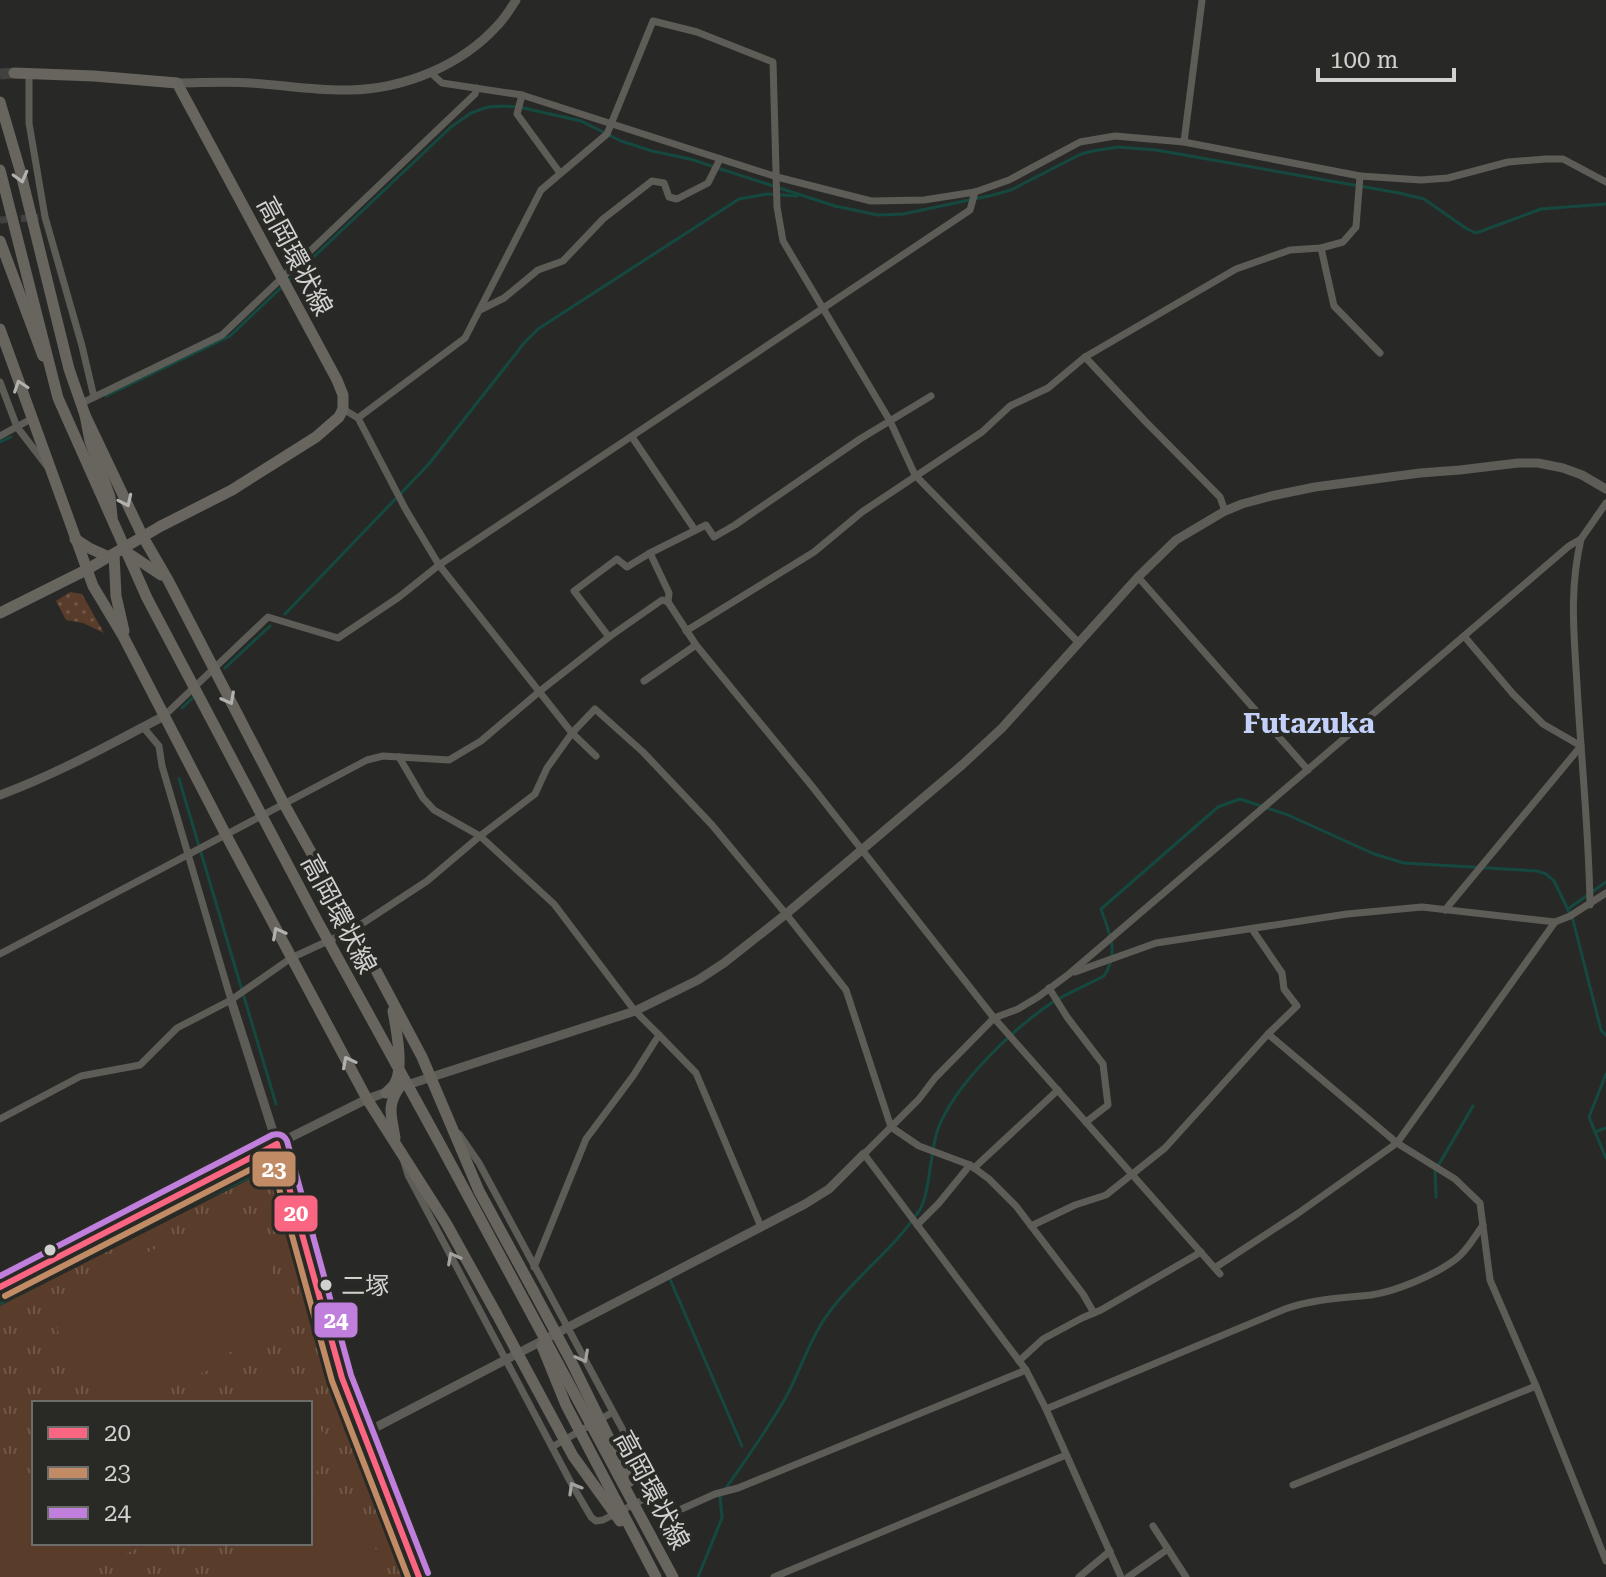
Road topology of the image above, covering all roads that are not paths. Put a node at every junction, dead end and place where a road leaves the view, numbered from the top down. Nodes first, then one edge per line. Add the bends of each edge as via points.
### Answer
1 (516, 0) edge
2 (1202, 0) edge
3 (14, 73) tunnel mouth
4 (29, 73) junction
5 (431, 73) junction
6 (177, 83) junction
7 (477, 88) junction
8 (522, 95) junction
9 (0, 102) edge
10 (611, 125) junction
11 (1184, 142) junction
12 (720, 159) junction
13 (0, 170) edge
14 (560, 173) junction
15 (1360, 176) junction
16 (777, 177) junction
17 (1606, 182) edge
18 (975, 192) junction
19 (0, 241) edge
20 (1321, 248) junction
21 (282, 280) junction
22 (823, 309) junction
23 (480, 310) junction
24 (0, 329) edge
25 (1380, 353) dead end
26 (1085, 357) junction
27 (0, 382) edge
28 (931, 396) dead end
29 (94, 397) junction
30 (58, 398) junction
31 (83, 409) junction
32 (343, 409) junction
33 (358, 418) junction
34 (31, 419) junction
35 (890, 421) junction
36 (17, 427) junction
37 (0, 436) edge
38 (632, 437) junction
39 (50, 471) junction
40 (915, 475) junction
41 (1606, 489) edge
42 (1606, 503) edge
43 (1225, 511) junction
44 (695, 530) junction
45 (143, 537) junction
46 (75, 538) junction
47 (1581, 539) junction
48 (116, 553) junction
49 (650, 553) junction
50 (439, 565) junction
51 (86, 570) junction
52 (1138, 577) junction
53 (168, 580) junction
54 (668, 602) junction
55 (0, 613) edge
56 (686, 631) junction
57 (1464, 636) junction
58 (609, 637) junction
59 (127, 643) junction
60 (1079, 643) junction
61 (696, 645) junction
62 (214, 670) junction
63 (644, 681) dead end
64 (540, 691) junction
65 (164, 716) junction
66 (143, 727) junction
67 (572, 733) junction
68 (1581, 746) junction
69 (596, 756) dead end
70 (399, 757) junction
71 (1308, 770) junction
72 (0, 795) edge
73 (284, 804) junction
74 (226, 835) junction
75 (480, 836) junction
76 (863, 850) junction
77 (189, 855) junction
78 (1606, 893) edge
79 (1590, 905) junction
80 (1445, 910) junction
81 (786, 914) junction
82 (1555, 922) junction
83 (354, 929) junction
84 (1252, 929) junction
85 (0, 954) edge
86 (291, 958) junction
87 (1069, 974) junction
88 (1049, 988) junction
89 (390, 998) junction
90 (231, 1000) junction
91 (635, 1011) junction
92 (994, 1018) junction
93 (1268, 1034) junction
94 (659, 1035) junction
95 (429, 1077) junction
96 (399, 1088) junction
97 (1058, 1090) junction
98 (386, 1093) junction
99 (367, 1099) junction
100 (449, 1118) junction
101 (0, 1119) edge
102 (1086, 1122) junction
103 (891, 1127) junction
104 (1397, 1143) junction
105 (277, 1144) junction
106 (398, 1148) junction
107 (864, 1154) junction
108 (972, 1166) junction
109 (1133, 1174) junction
110 (917, 1225) junction
111 (1483, 1225) junction
112 (1031, 1226) junction
113 (761, 1227) junction
114 (1201, 1252) junction
115 (534, 1267) junction
116 (0, 1287) edge
117 (528, 1295) junction
118 (1094, 1313) junction
119 (567, 1327) junction
120 (507, 1359) junction
121 (1019, 1361) junction
122 (1026, 1370) junction
123 (1536, 1386) junction
124 (1046, 1409) junction
125 (613, 1412) junction
126 (363, 1434) junction
127 (552, 1447) junction
128 (1066, 1455) junction
129 (1293, 1485) dead end
130 (656, 1493) junction
131 (1153, 1526) dead end
132 (1168, 1549) junction
133 (642, 1550) junction
134 (1110, 1551) junction
135 (1606, 1561) edge
136 (419, 1577) edge
137 (656, 1577) edge
138 (674, 1577) edge
139 (774, 1577) edge
140 (1079, 1577) edge
141 (1121, 1577) edge
142 (1128, 1577) edge
143 (1186, 1577) edge

1 - 5 street via 476,46
2 - 11 street
3 - 4 main road
4 - 6 main road
4 - 29 street via 29,123 45,217
5 - 6 street via 377,89
5 - 7 street via 442,83
6 - 21 main road, 高岡環状線
7 - 8 street
7 - 21 street
8 - 10 street
8 - 14 street via 517,114
9 -> 31 main road
10 - 12 street
10 - 14 street
10 - 16 street via 653,21 697,32 773,62
11 - 15 street
11 - 18 street via 1115,136 1080,142
12 - 16 street
12 - 23 street via 708,183 677,199 669,197 664,183 652,181 603,219 563,261 538,270
13 - 30 main road, 高岡環状線, bridge
14 - 23 street via 541,190
15 - 17 street via 1448,178 1508,162 1563,159
15 - 20 street via 1356,227 1343,242
16 - 18 street via 871,201
16 - 22 street via 783,241
18 - 22 street via 970,210
19 - 30 main road, 高岡環状線, bridge
20 - 25 street via 1334,306
20 - 26 street via 1290,250 1236,269
21 - 29 street via 222,335
21 - 32 main road, 高岡環状線 via 337,380
22 - 35 street
22 - 38 street
23 - 33 street via 465,338
34 -> 24 main road
26 - 40 street via 1048,388 1010,406 982,432
26 - 43 street via 1220,497
27 - 36 street
28 - 35 street
29 - 31 street
30 - 117 main road, 高岡環状線, bridge via 147,598 318,922
31 -> 45 main road
31 - 48 main road via 110,497
32 - 33 street
32 - 45 main road via 316,437
33 - 50 street
34 - 36 street
34 - 39 main road
35 - 40 street
35 - 44 street via 714,537 706,525
36 - 37 street
36 - 39 street
38 - 44 street
38 - 50 street
39 - 46 main road
40 - 56 street via 814,552
40 - 60 street
41 - 43 street via 1563,468 1518,463 1315,487
42 - 47 street
43 - 52 street via 1176,540
44 - 49 street
45 - 48 main road
45 - 53 main road
46 - 48 main road via 89,548
46 - 51 main road
47 - 57 street
47 - 68 street via 1573,597
48 - 51 main road
48 - 53 main road
48 - 59 main road via 116,596
49 - 54 street via 669,593
49 - 58 street via 627,567 617,559 574,591
50 - 62 street via 338,638 268,617
50 - 64 street
51 - 55 main road
51 - 59 main road
52 - 60 street
52 - 71 street
53 - 62 main road
54 - 56 street
54 - 58 street via 662,600
56 - 61 street
57 - 68 street via 1543,724
57 - 71 street
58 - 64 street
59 - 65 main road
60 - 76 street via 1002,728
61 - 63 street
61 - 76 street
62 - 65 street
62 -> 73 main road
64 - 67 street
64 - 70 street via 481,741 449,760
65 - 66 street
65 - 74 main road
66 - 72 street
66 - 77 street via 159,746
67 - 69 street
67 - 75 street via 535,794
67 - 81 street via 595,709 712,825
68 - 79 street
68 - 80 street
70 - 73 street via 367,760
70 - 75 street via 434,810
71 - 87 street
73 - 74 street
73 - 83 main road
74 - 77 street
86 -> 74 main road
75 - 83 street via 427,881
75 - 91 street via 554,904
76 - 81 street
76 - 92 street
77 - 85 street
77 - 90 street
78 - 79 street
79 - 82 street
80 - 82 street
80 - 84 street via 1391,909
81 - 91 street via 698,980
81 - 103 street via 846,990
82 - 104 street
83 - 86 street
83 - 89 main road
84 - 87 street via 1156,943
84 - 93 street via 1297,1006
86 - 90 street
99 -> 86 main road
87 - 88 street
88 - 92 street
88 - 102 street via 1103,1064 1108,1105
89 - 95 main road
89 - 98 main road via 398,1064 395,1083
90 - 101 street via 177,1028 140,1065 81,1076
90 - 105 street
91 - 94 street
91 - 95 street
92 - 97 street
92 - 103 street
93 - 104 street
93 - 109 street via 1165,1148
94 - 113 street via 696,1073
94 - 115 street via 586,1139
95 - 96 street
95 - 100 main road
96 - 98 street
96 - 106 main road via 391,1099
97 - 102 street
97 - 108 street
98 - 99 street
99 - 105 street
99 - 106 main road
100 - 115 street
100 - 117 main road
102 - 109 street
103 - 107 street
103 - 108 street via 919,1146
104 - 111 street via 1473,1195 1480,1203
104 - 114 street via 1218,1270
105 - 116 street
105 - 126 street via 330,1339
120 -> 106 street
106 - 133 main road, bridge via 446,1223 573,1456
107 - 110 street
107 - 113 street via 829,1189
108 - 110 street
108 - 112 street
109 - 112 street via 1106,1195
109 - 114 street
110 - 121 street
111 - 123 street via 1490,1280
111 - 124 street via 1458,1258 1409,1284 1373,1295 1299,1304
112 - 118 street
113 - 119 street
114 - 118 street
115 - 119 street
117 - 133 main road, 高岡環状線, bridge via 566,1405
117 - 138 main road, 高岡環状線, bridge
118 - 121 street via 1043,1339
119 - 120 street
119 -> 125 street
120 - 126 street
120 - 127 street
121 - 122 street
122 - 124 street
122 - 130 street via 675,1512 666,1510
123 - 129 street
123 - 135 street
124 - 128 street
125 - 127 street
125 - 130 street
126 - 136 street
130 -> 127 street via 596,1521
128 - 134 street
128 - 139 street
131 - 132 street
132 - 142 street
132 - 143 street
133 - 137 main road, 高岡環状線
134 - 140 street
134 - 141 street

